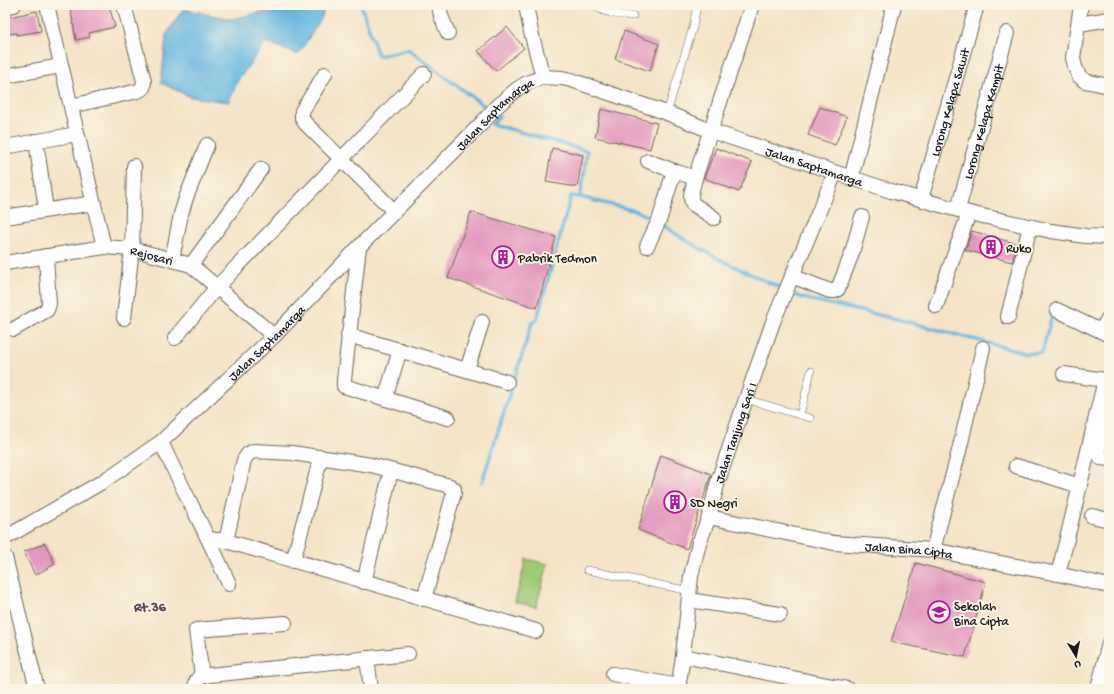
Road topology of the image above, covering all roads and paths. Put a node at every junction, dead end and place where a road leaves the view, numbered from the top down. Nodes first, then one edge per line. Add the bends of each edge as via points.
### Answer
1 (14, 5) edge
2 (47, 5) edge
3 (124, 5) edge
4 (439, 5) edge
5 (526, 5) edge
6 (594, 5) edge
7 (697, 5) edge
8 (752, 5) edge
9 (894, 5) edge
10 (977, 5) edge
11 (1081, 5) edge
12 (5, 7) edge
13 (632, 16) dead end
14 (1109, 19) edge
15 (1079, 24) junction
16 (448, 33) dead end
17 (1007, 33) dead end
18 (61, 66) junction
19 (325, 74) dead end
20 (424, 74) dead end
21 (5, 76) edge
22 (543, 77) junction
23 (1109, 86) edge
24 (71, 106) junction
25 (666, 113) junction
26 (711, 131) junction
27 (77, 134) junction
28 (36, 141) junction
29 (207, 145) dead end
30 (5, 147) edge
31 (341, 159) junction
32 (648, 161) dead end
33 (134, 166) dead end
34 (261, 169) dead end
35 (674, 171) junction
36 (835, 173) junction
37 (696, 178) junction
38 (851, 179) junction
39 (921, 199) junction
40 (94, 203) junction
41 (46, 210) junction
42 (394, 211) junction
43 (964, 211) junction
44 (5, 217) edge
45 (862, 217) dead end
46 (714, 218) dead end
47 (1030, 226) junction
48 (1109, 237) edge
49 (647, 246) dead end
50 (104, 247) junction
51 (359, 247) junction
52 (132, 249) junction
53 (46, 256) junction
54 (172, 260) junction
55 (5, 263) edge
56 (191, 265) junction
57 (791, 280) junction
58 (217, 287) junction
59 (936, 306) dead end
60 (1057, 310) dead end
61 (1008, 317) dead end
62 (1109, 317) edge
63 (124, 318) dead end
64 (482, 322) dead end
65 (14, 329) dead end
66 (1105, 332) edge
67 (348, 335) junction
68 (274, 336) junction
69 (175, 338) dead end
70 (983, 348) dead end
71 (400, 350) junction
72 (466, 370) junction
73 (811, 371) dead end
74 (1064, 374) dead end
75 (1107, 380) edge
76 (507, 382) dead end
77 (384, 399) junction
78 (746, 399) junction
79 (1109, 407) edge
80 (800, 415) junction
81 (448, 418) dead end
82 (810, 418) dead end
83 (161, 442) junction
84 (321, 457) junction
85 (1109, 460) edge
86 (1016, 466) dead end
87 (391, 471) junction
88 (1080, 486) junction
89 (1092, 516) dead end
90 (709, 517) junction
91 (1109, 520) edge
92 (5, 538) edge
93 (209, 539) junction
94 (226, 541) junction
95 (933, 550) junction
96 (5, 557) edge
97 (293, 561) junction
98 (587, 570) dead end
99 (1058, 574) junction
100 (364, 582) junction
101 (229, 584) dead end
102 (1109, 586) edge
103 (689, 595) junction
104 (424, 599) junction
105 (780, 614) dead end
106 (285, 623) dead end
107 (536, 630) dead end
108 (1109, 643) edge
109 (408, 654) dead end
110 (682, 656) junction
111 (367, 658) junction
112 (1106, 668) edge
113 (613, 674) dead end
114 (198, 683) edge
115 (678, 688) edge
116 (37, 689) edge
117 (371, 689) edge
118 (848, 689) edge
119 (1098, 689) edge

1 - 12 street
2 - 18 street
3 - 24 street via 144,81 143,88
4 - 16 street
5 - 22 street
6 - 13 lane via 599,10 609,13
7 - 25 lane via 693,27
8 - 26 street
9 - 38 street
10 - 39 street, Lorong Kelapa Sawit
11 - 15 street
14 - 15 street
15 - 23 street via 1074,58 1079,76 1085,81
17 - 43 street, Lorong Kelapa Kampit
18 - 21 street
18 - 24 street
19 - 31 street via 302,111 302,116 305,123
20 - 31 street
22 - 25 street, Jalan Saptamarga via 571,80
22 - 42 street, Jalan Saptamarga via 517,88
24 - 27 street
25 - 26 street, Jalan Saptamarga
26 - 36 street, Jalan Saptamarga
26 - 37 street
27 - 28 street
27 - 40 street
28 - 30 street
28 - 41 street
29 - 54 street via 181,214
31 - 42 street
31 - 58 street
32 - 35 street
33 - 52 street
34 - 56 street
35 - 37 street
35 - 49 street via 659,221
36 - 38 street, Jalan Saptamarga
36 - 57 street
37 - 46 street via 691,201
38 - 39 street, Jalan Saptamarga
39 - 43 street, Jalan Saptamarga
40 - 41 street
40 - 50 street
41 - 44 street
42 - 51 street, Jalan Saptamarga
43 - 47 street, Jalan Saptamarga
43 - 59 street, Lorong Kelapa Kampit
45 - 57 street via 838,290 830,291
47 - 48 street, Jalan Saptamarga via 1063,233
47 - 61 street
50 - 52 street, Rejosari
50 - 53 street, Rejosari
51 - 67 street
51 - 68 street, Jalan Saptamarga
52 - 54 street, Rejosari
52 - 63 street
53 - 55 street, Rejosari
53 - 65 street via 49,304 47,310
54 - 56 street, Rejosari
56 - 58 street, Rejosari
57 - 78 street, Jalan Tanjung Sari I
58 - 68 street, Rejosari
58 - 69 street
60 - 66 street
62 - 66 street
64 - 72 street
67 - 71 street
67 - 77 street via 344,386
68 - 83 street, Jalan Saptamarga
70 - 95 street
71 - 72 street
71 - 77 street
72 - 76 street
73 - 80 lane
74 - 75 street
75 - 88 street
77 - 81 street
78 - 80 lane
78 - 90 street, Jalan Tanjung Sari I via 718,481
79 - 85 street via 1106,410 1098,452 1101,458
80 - 82 lane
83 - 92 street, Jalan Saptamarga via 102,482
83 - 93 street
84 - 87 street
84 - 94 street via 256,450 248,454 244,460
84 - 97 street
86 - 88 street
87 - 100 street
87 - 104 street via 454,489
88 - 99 street
89 - 91 street
90 - 95 street, Jalan Bina Cipta via 834,543
90 - 103 street, Jalan Tanjung Sari I via 694,560
93 - 94 street
93 - 101 street
94 - 97 street
95 - 99 street, Jalan Bina Cipta
96 - 116 street
97 - 100 street
98 - 103 lane
99 - 102 street, Jalan Bina Cipta
100 - 104 street
103 - 105 street
103 - 110 street, Jalan Tanjung Sari I
104 - 107 street
106 - 114 street via 196,630
108 - 112 street
109 - 111 street
110 - 115 street, Jalan Tanjung Sari I
110 - 118 street
111 - 114 street
111 - 117 street
112 - 119 street
113 - 115 street

